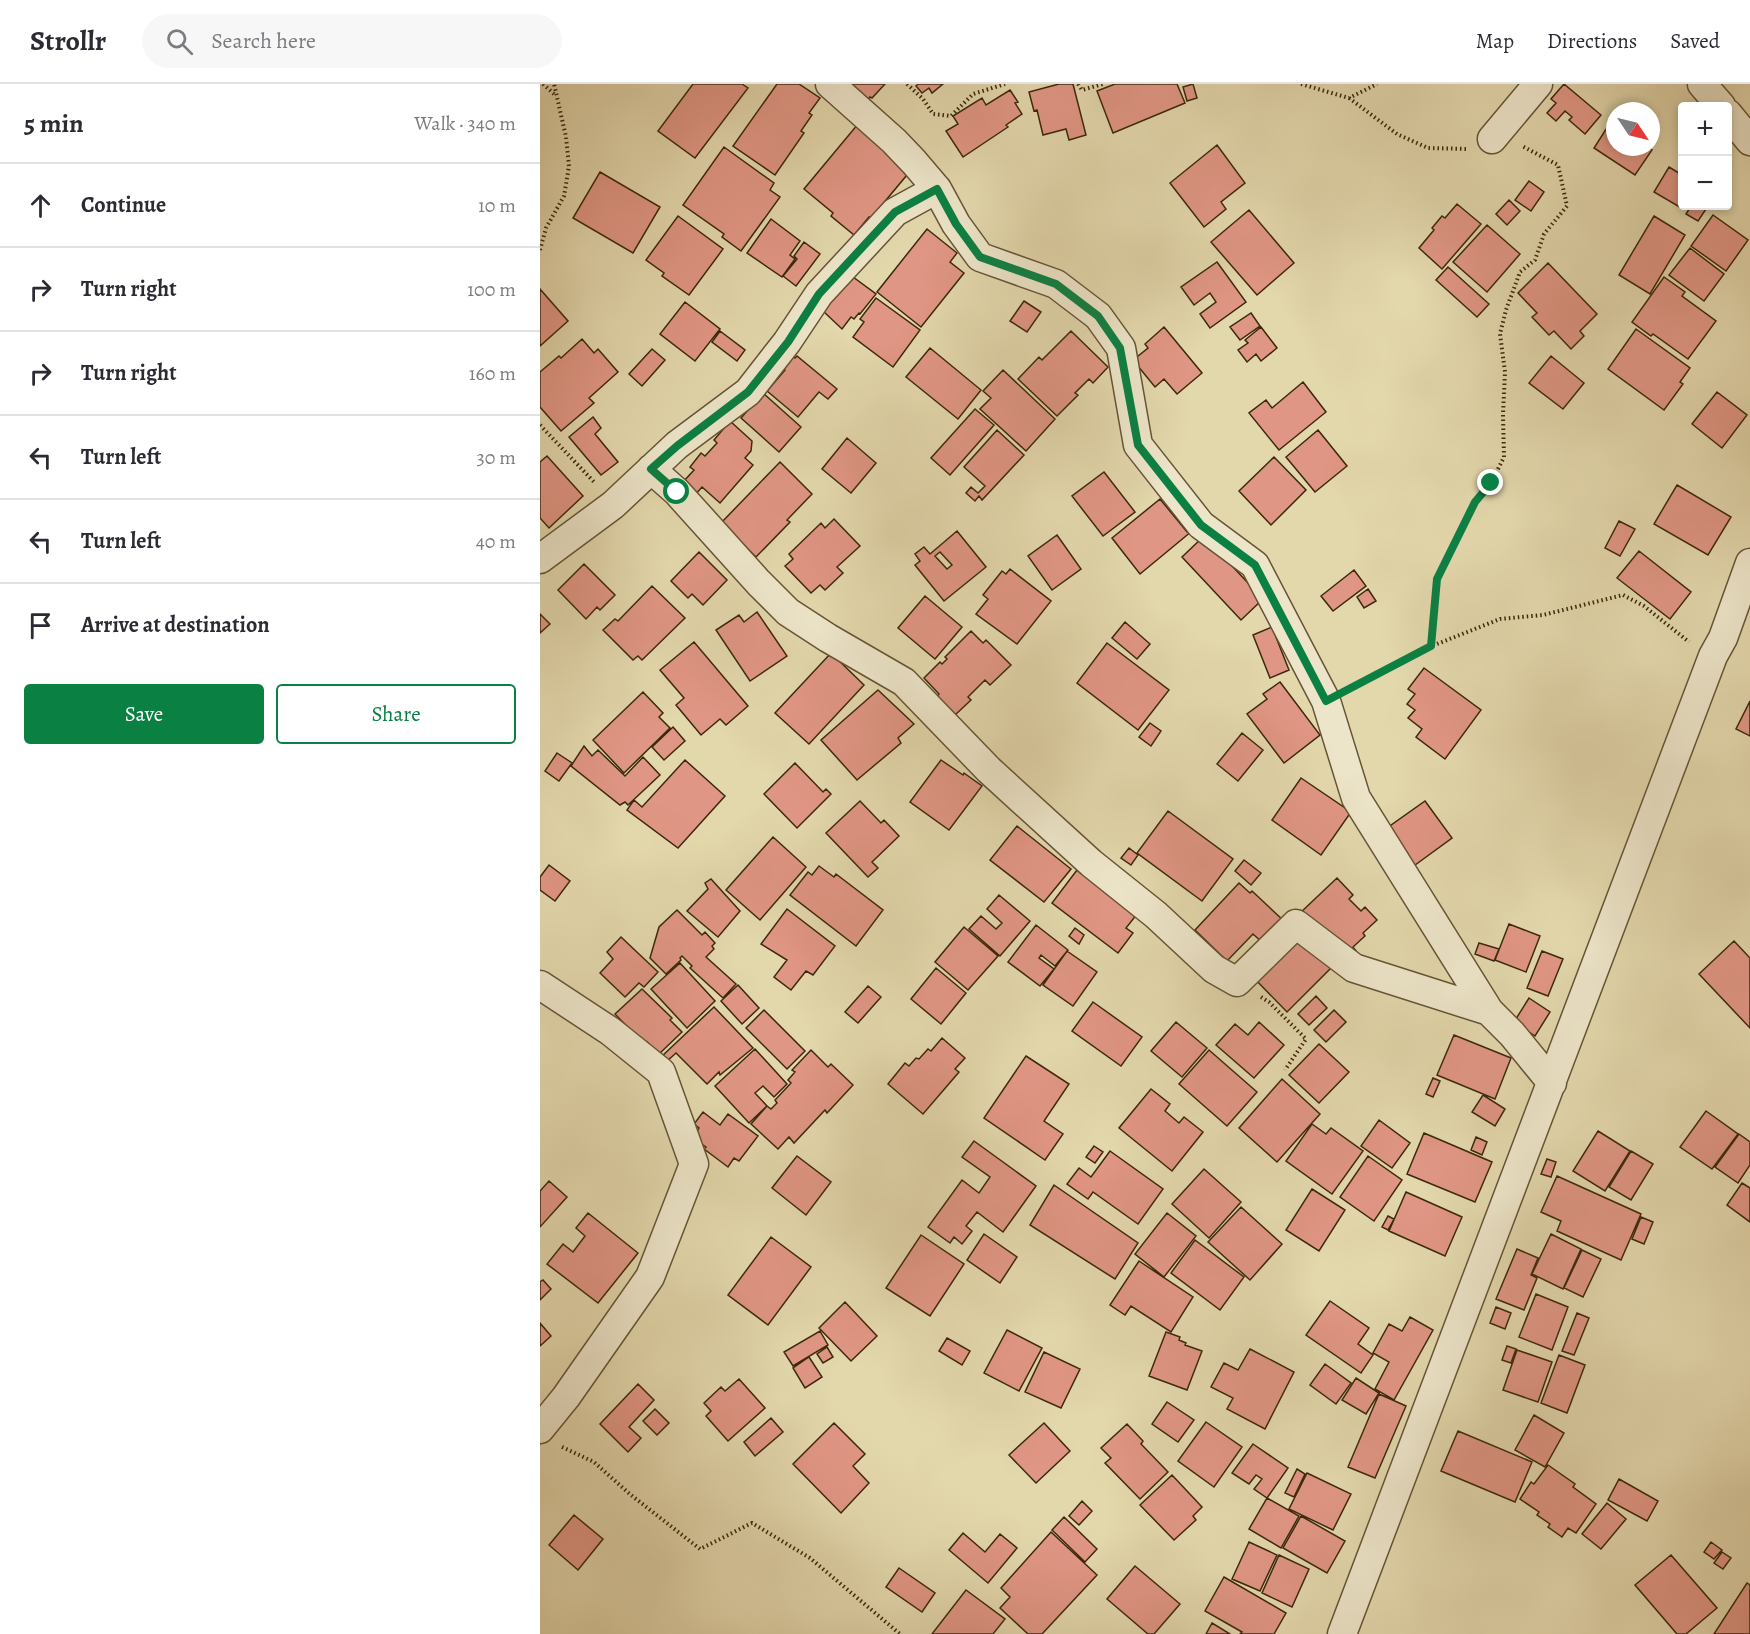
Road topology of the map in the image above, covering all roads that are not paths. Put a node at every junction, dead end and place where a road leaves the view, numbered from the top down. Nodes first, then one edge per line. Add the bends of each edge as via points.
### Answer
1 (830, 84) edge
2 (1538, 84) edge
3 (1702, 84) edge
4 (1718, 102) edge
5 (1732, 119) edge
6 (1492, 139) road end
7 (1750, 141) edge
8 (937, 189) junction
9 (651, 469) junction
10 (540, 559) edge
11 (1750, 563) edge
12 (540, 985) edge
13 (1490, 1011) junction
14 (1552, 1083) junction
15 (549, 1437) edge
16 (1342, 1634) edge

1 - 8 street via 894,141
2 - 6 street
3 - 4 street
5 - 7 street
8 - 9 street via 895,212 819,294 788,342 748,392
8 - 13 street via 980,257 1056,284 1098,316 1120,348 1138,445 1201,525 1255,565 1326,701 1356,798
9 - 10 street via 613,505
9 - 13 street via 788,612 904,682 989,770 1214,969 1237,982 1296,924 1354,968
11 - 14 street
12 - 15 street via 610,1031 661,1072 694,1164 650,1277 566,1397
13 - 14 street
14 - 16 street

